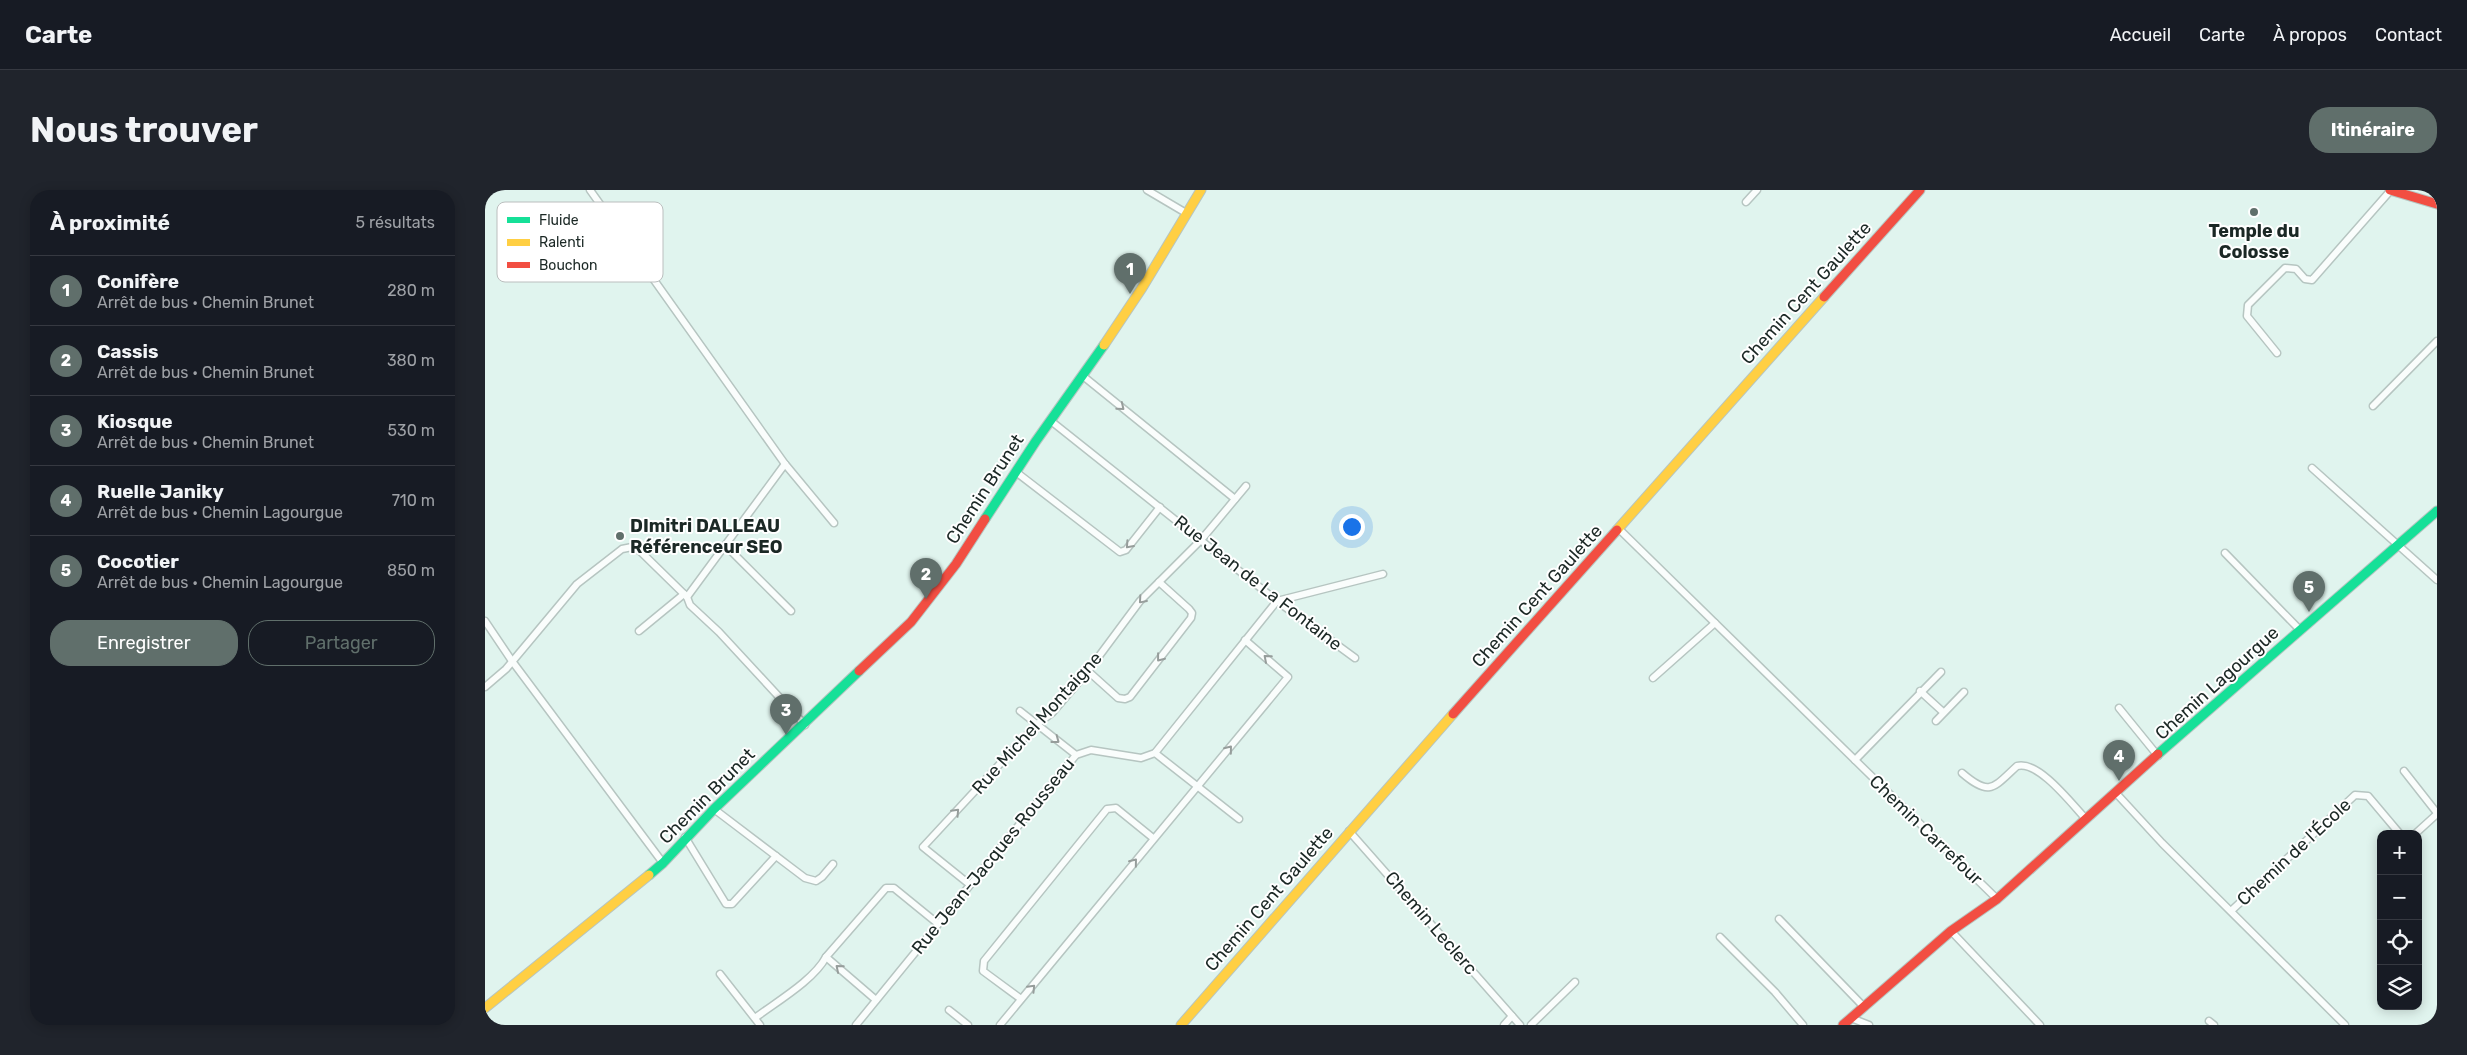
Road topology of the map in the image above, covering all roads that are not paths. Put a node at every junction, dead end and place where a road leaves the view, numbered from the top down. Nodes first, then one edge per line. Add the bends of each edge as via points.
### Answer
1 (590, 190) edge
2 (1147, 190) edge
3 (1201, 190) edge
4 (1757, 190) edge
5 (1920, 190) edge
6 (2391, 190) edge
7 (599, 202) edge
8 (1746, 202) dead end
9 (2437, 204) edge
10 (1185, 213) junction
11 (655, 282) edge
12 (2437, 341) edge
13 (2277, 353) dead end
14 (1083, 376) junction
15 (2373, 406) dead end
16 (1051, 420) junction
17 (785, 464) junction
18 (2312, 468) dead end
19 (1016, 472) junction
20 (1246, 486) dead end
21 (1235, 499) junction
22 (1160, 508) junction
23 (2437, 511) edge
24 (834, 523) dead end
25 (1619, 529) junction
26 (1201, 540) junction
27 (2398, 545) junction
28 (726, 546) junction
29 (2225, 553) dead end
30 (1383, 574) dead end
31 (2437, 580) edge
32 (1159, 582) junction
33 (685, 595) junction
34 (1277, 601) junction
35 (791, 611) dead end
36 (485, 621) edge
37 (1715, 623) junction
38 (2301, 630) junction
39 (639, 631) dead end
40 (1245, 640) junction
41 (1355, 658) dead end
42 (512, 661) junction
43 (1088, 671) junction
44 (1941, 672) dead end
45 (1653, 678) dead end
46 (485, 686) edge
47 (1921, 691) junction
48 (1964, 692) dead end
49 (2119, 708) dead end
50 (1020, 711) dead end
51 (1943, 712) junction
52 (1936, 720) dead end
53 (805, 725) junction
54 (1036, 725) junction
55 (1155, 753) junction
56 (1076, 754) junction
57 (2158, 756) junction
58 (1855, 760) junction
59 (2404, 771) dead end
60 (1962, 773) dead end
61 (1198, 787) junction
62 (2115, 792) junction
63 (714, 809) junction
64 (2437, 814) edge
65 (2085, 818) junction
66 (1239, 819) dead end
67 (2398, 830) edge
68 (2419, 830) edge
69 (1349, 831) junction
70 (685, 838) junction
71 (1153, 838) junction
72 (776, 856) junction
73 (663, 863) junction
74 (833, 864) dead end
75 (969, 884) junction
76 (1997, 899) junction
77 (2231, 911) junction
78 (1779, 919) dead end
79 (937, 923) junction
80 (1951, 932) junction
81 (1720, 937) dead end
82 (826, 957) junction
83 (720, 974) dead end
84 (1575, 982) dead end
85 (1021, 999) junction
86 (876, 1000) junction
87 (485, 1008) edge
88 (1864, 1008) junction
89 (949, 1010) dead end
90 (1512, 1016) junction
91 (755, 1018) junction
92 (1851, 1018) junction
93 (760, 1025) edge
94 (856, 1025) edge
95 (969, 1025) edge
96 (1000, 1025) edge
97 (1181, 1025) edge
98 (1504, 1025) edge
99 (1520, 1025) edge
100 (1531, 1025) edge
101 (1803, 1025) edge
102 (1843, 1025) edge
103 (1869, 1025) edge
104 (2039, 1025) edge
105 (2345, 1025) edge

1 - 7 street
2 - 10 street
3 - 10 street, Chemin Brunet
4 - 8 street
5 - 25 street, Chemin Cent Gaulette
6 - 9 street
6 - 13 street via 2311,280 2305,279 2296,269 2285,268 2248,305 2247,316
10 - 14 street, Chemin Brunet via 1142,288
11 - 17 street
12 - 15 street
14 - 16 street, Chemin Brunet
14 -> 21 street
16 - 19 street, Chemin Brunet
16 - 22 street, Rue Jean de La Fontaine
17 - 24 street
17 - 28 street
18 - 27 street
22 -> 19 street, Rue Jean de La Fontaine via 1126,550 1120,552
19 - 53 street, Chemin Brunet via 956,564 911,622
20 - 21 street, Rue Michel Montaigne
21 - 26 street, Rue Michel Montaigne
22 - 26 street, Rue Jean de La Fontaine
23 - 27 street, Chemin Lagourgue
25 - 37 street, Chemin Carrefour
25 - 69 street, Chemin Cent Gaulette
26 - 32 street, Rue Michel Montaigne
26 - 34 street, Rue Jean de La Fontaine
27 - 31 street
27 - 38 street, Chemin Lagourgue
28 - 33 street
28 - 35 street
29 - 38 street, Chemin Lagourgue
30 - 34 street
32 -> 43 street, Rue Michel Montaigne via 1140,601
32 -> 43 street via 1189,609 1191,618 1130,697 1118,698
33 - 39 street
33 - 42 street via 640,551 627,547 577,584
33 - 53 street via 690,605
34 - 40 street
34 - 41 street, Rue Jean de La Fontaine
36 - 42 street
37 - 45 street
37 - 58 street, Chemin Carrefour
38 - 57 street, Chemin Lagourgue
40 - 55 street
61 -> 40 street via 1288,677
42 - 46 street
42 - 73 street
43 - 54 street, Rue Michel Montaigne via 1052,713
44 - 47 street, Chemin Carrefour
47 - 51 street
47 - 58 street, Chemin Carrefour
48 - 51 street
49 - 57 street
50 - 54 street
51 - 52 street
53 - 63 street, Chemin Brunet
54 -> 56 street
75 -> 54 street, Rue Michel Montaigne via 923,847
55 - 56 street, Rue Jean-Jacques Rousseau via 1141,758 1091,750
55 - 61 street
56 - 75 street, Rue Jean-Jacques Rousseau
57 - 62 street, Chemin Lagourgue
58 - 76 street, Chemin Carrefour
59 - 64 street
60 - 65 street via 1983,788 1997,784 2017,766 2030,766 2043,774
61 - 66 street
61 - 71 street
62 - 65 street, Chemin Lagourgue
62 - 77 street
63 - 70 street, Chemin Brunet
63 - 72 street
64 - 68 street
65 - 76 street, Chemin Lagourgue
67 - 77 street, Chemin de l'École via 2368,796 2355,795
69 - 90 street, Chemin Leclerc
69 - 97 street, Chemin Cent Gaulette
70 - 72 street via 726,904 731,904
70 - 73 street, Chemin Brunet
85 -> 71 street
71 - 85 street via 1116,808 1107,809 984,961 983,971
72 - 74 street via 811,880 822,878
73 - 87 street, Chemin Brunet
75 - 79 street, Rue Jean-Jacques Rousseau
76 - 80 street, Chemin Lagourgue
77 - 105 street
78 - 88 street
79 - 82 street via 894,888 886,888
79 - 86 street, Rue Jean-Jacques Rousseau
80 - 88 street, Chemin Lagourgue
80 - 104 street
81 - 101 street
86 -> 82 street
82 - 91 street via 807,978
83 - 91 street
84 - 100 street
85 - 96 street
86 - 94 street, Rue Jean-Jacques Rousseau
88 - 92 street, Chemin Lagourgue
89 - 95 street
90 - 98 street
90 - 99 street, Chemin Leclerc
91 - 93 street
92 - 102 street, Chemin Lagourgue
92 - 103 street

